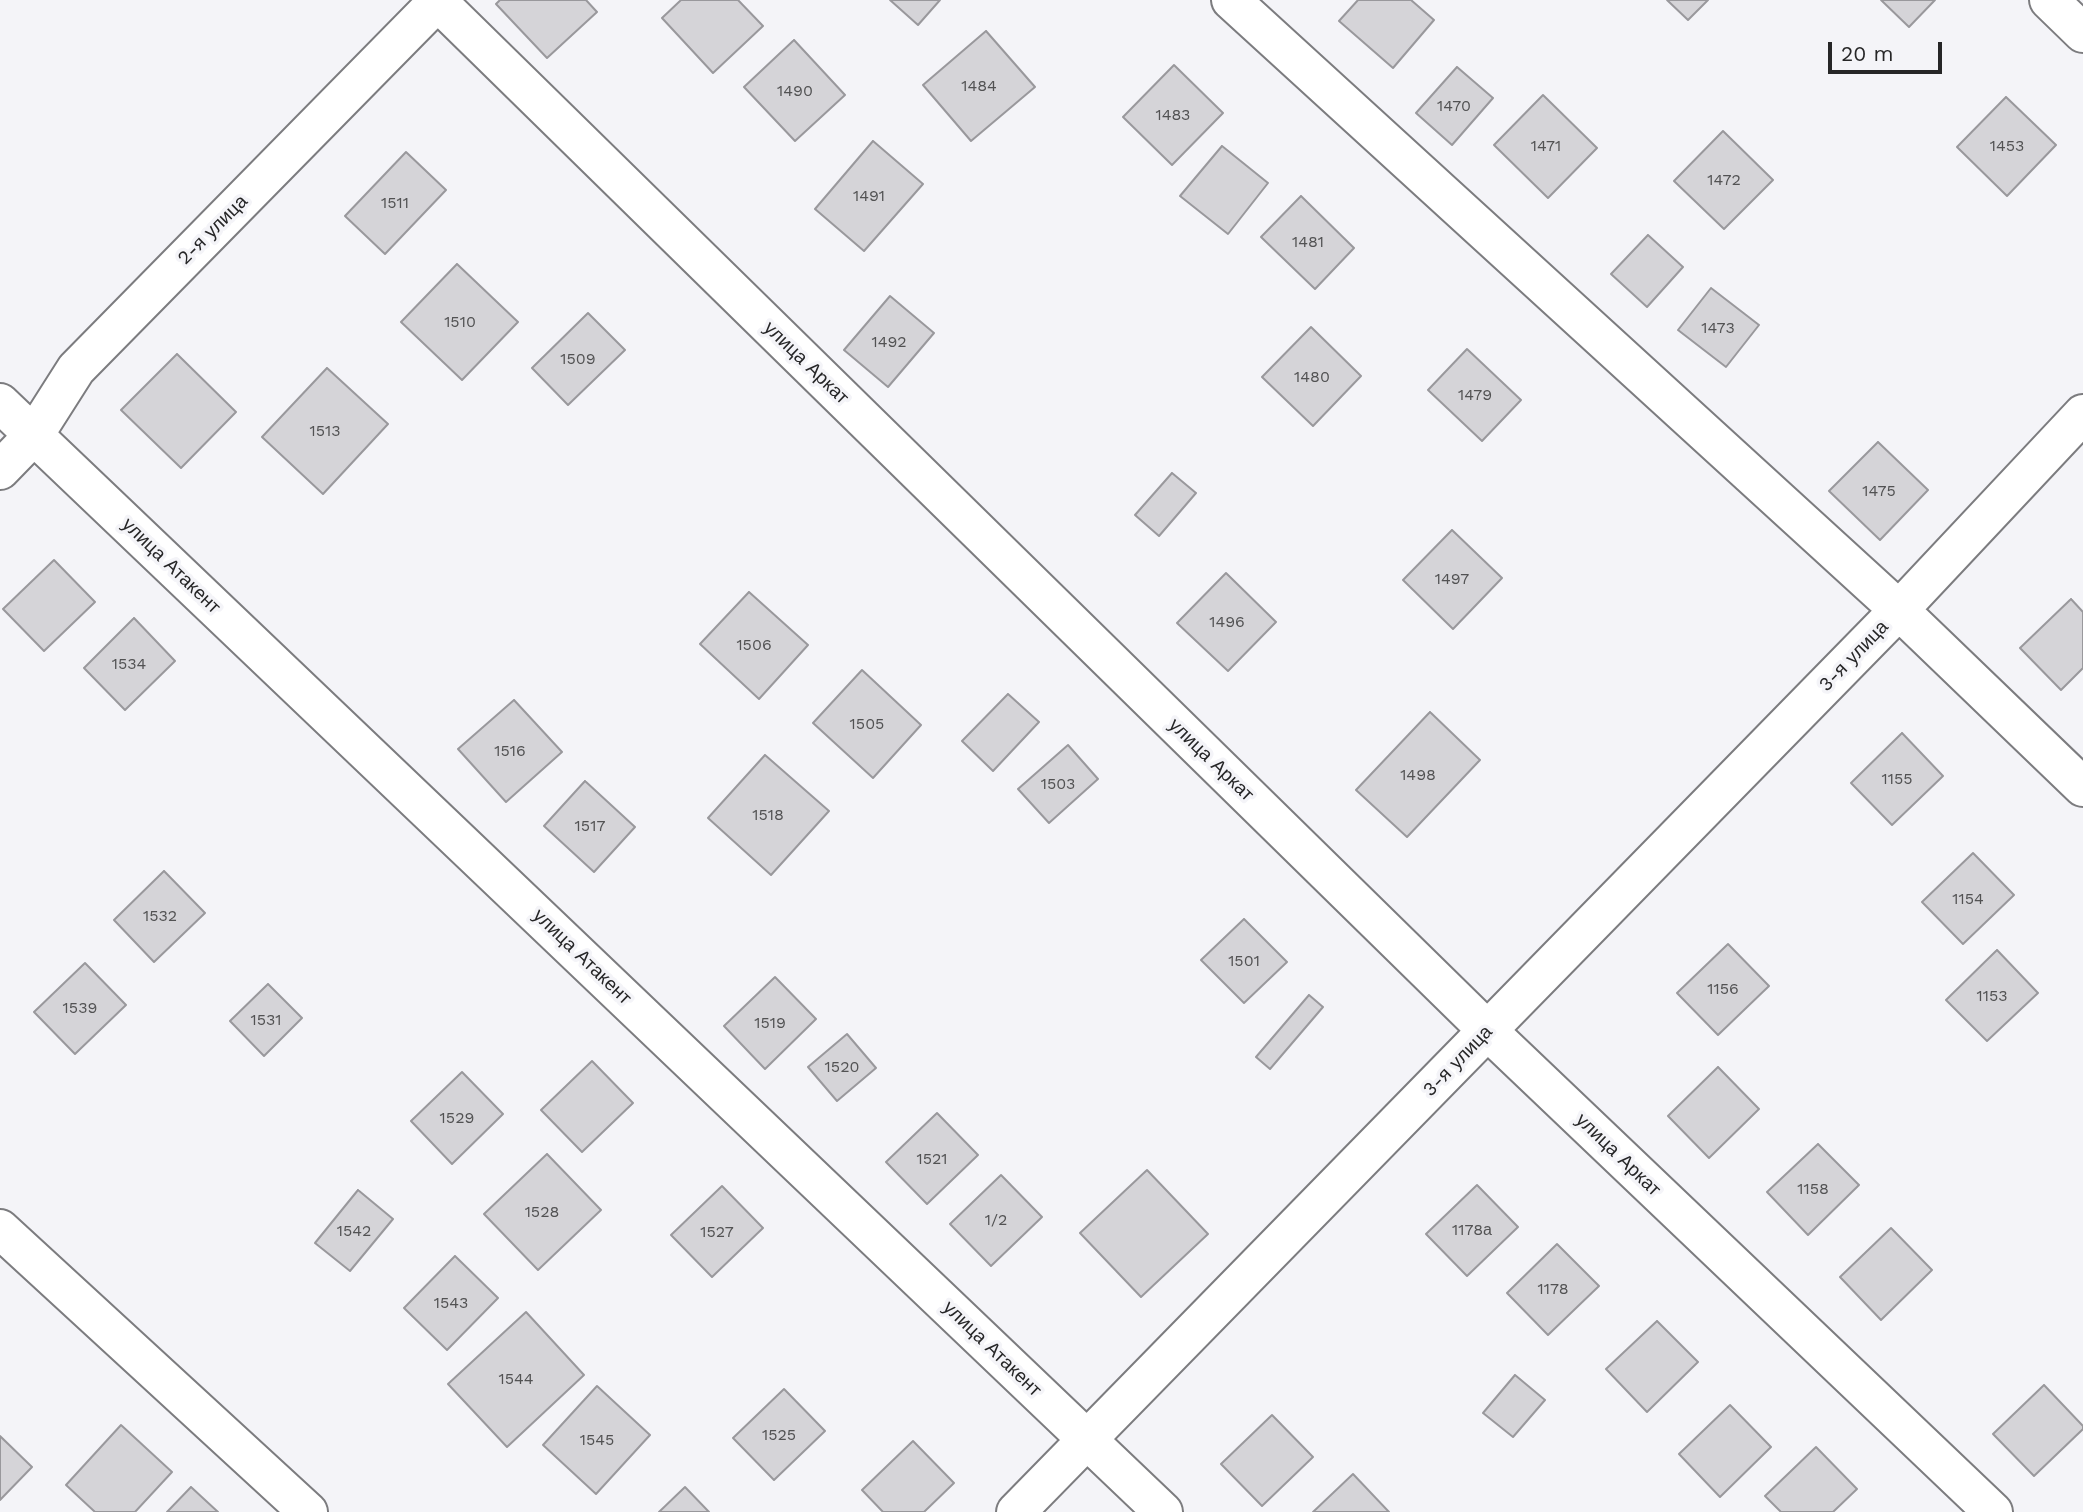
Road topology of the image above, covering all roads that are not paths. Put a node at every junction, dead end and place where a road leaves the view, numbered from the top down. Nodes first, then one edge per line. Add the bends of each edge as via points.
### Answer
1 (1231, 0) edge
2 (2049, 0) edge
3 (437, 1) edge
4 (2083, 33) edge
5 (0, 403) edge
6 (2083, 414) edge
7 (34, 435) junction
8 (0, 470) edge
9 (1899, 610) junction
10 (2083, 787) edge
11 (1487, 1030) junction
12 (0, 1229) edge
13 (1087, 1440) junction
14 (307, 1512) edge
15 (1016, 1512) edge
16 (1163, 1512) edge
17 (1993, 1512) edge

1 - 9 street
2 - 4 street
3 - 7 street, 2-я улица via 76,369
3 - 11 street, улица Аркат
5 - 7 street, улица Атакент
6 - 9 street, 3-я улица
7 - 8 street, 2-я улица
7 - 13 street, улица Атакент
9 - 10 street
9 - 11 street, 3-я улица
11 - 13 street, 3-я улица
11 - 17 street, улица Аркат
12 - 14 street
13 - 15 street, 3-я улица
13 - 16 street, улица Атакент

